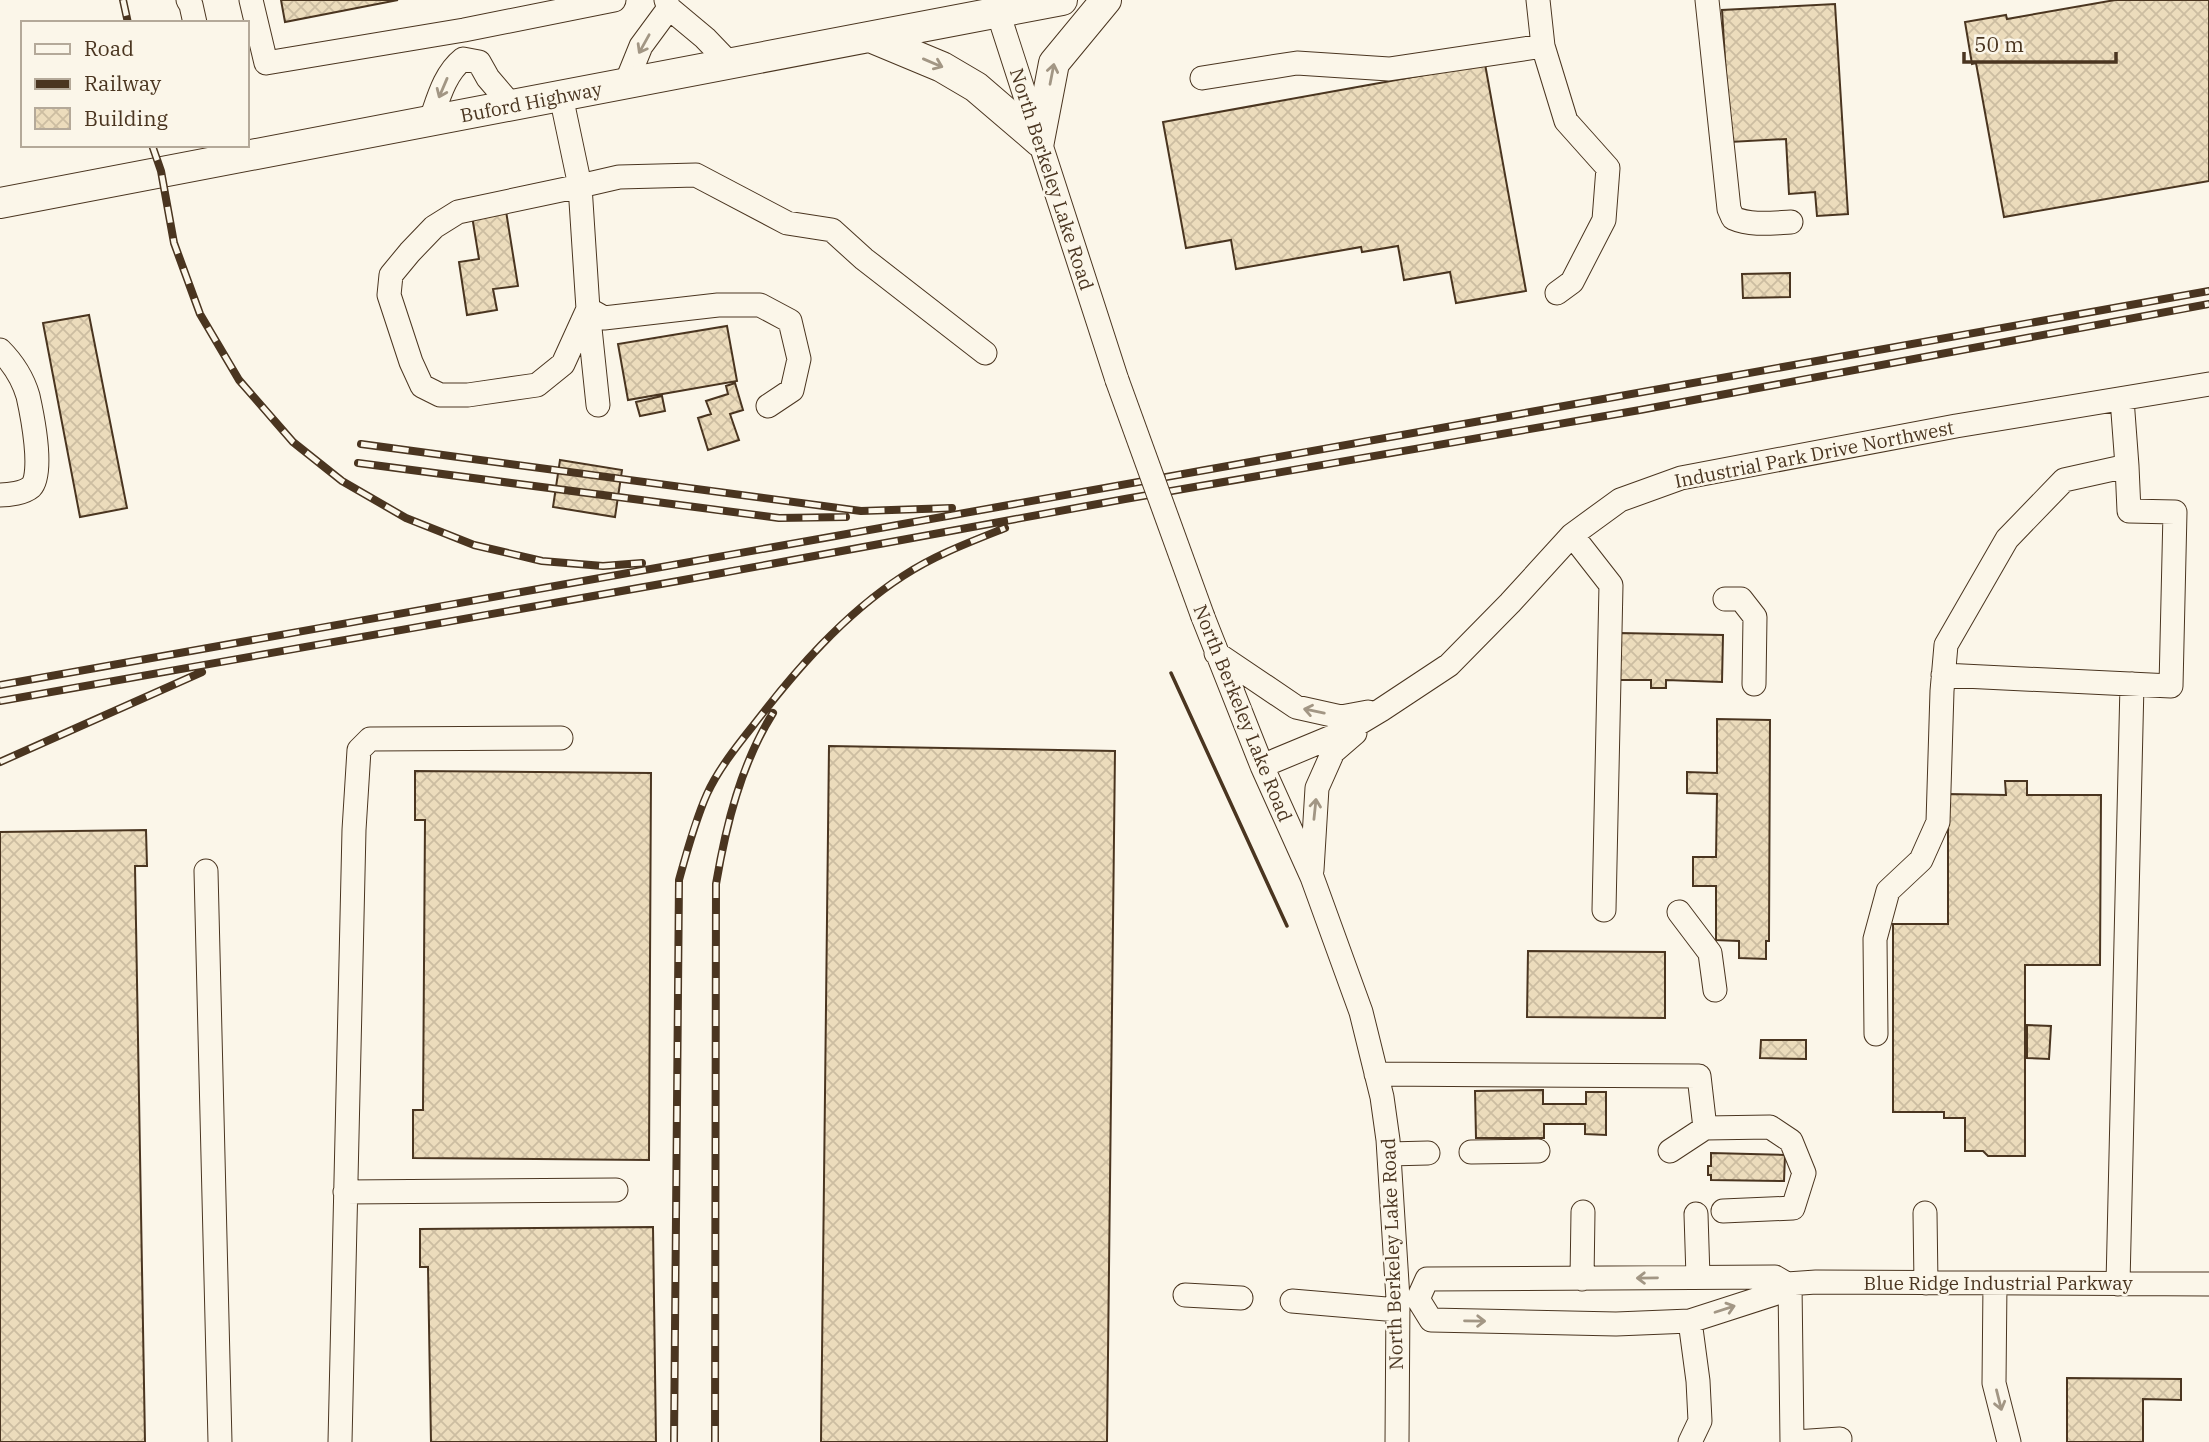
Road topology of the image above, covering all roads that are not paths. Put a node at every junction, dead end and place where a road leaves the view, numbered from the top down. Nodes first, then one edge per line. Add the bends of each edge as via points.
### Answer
1 (187, 0) edge
2 (251, 0) edge
3 (614, 0) edge
4 (1062, 0) edge
5 (1106, 0) edge
6 (1538, 0) edge
7 (1707, 0) edge
8 (667, 4) edge
9 (996, 6) edge
10 (195, 21) edge
11 (464, 30) junction
12 (870, 37) junction
13 (1543, 46) junction
14 (463, 59) junction
15 (729, 63) junction
16 (1202, 78) dead end
17 (626, 83) junction
18 (561, 96) junction
19 (512, 106) junction
20 (430, 122) junction
21 (1040, 141) junction
22 (223, 153) edge
23 (580, 186) junction
24 (0, 203) edge
25 (1791, 222) dead end
26 (1557, 293) dead end
27 (588, 309) junction
28 (0, 350) edge
29 (985, 353) dead end
30 (2209, 384) edge
31 (2122, 399) junction
32 (598, 405) dead end
33 (768, 406) dead end
34 (2127, 466) junction
35 (0, 495) edge
36 (1572, 536) junction
37 (1725, 599) dead end
38 (1216, 653) junction
39 (1943, 675) junction
40 (1754, 684) dead end
41 (2132, 684) junction
42 (1381, 710) junction
43 (561, 738) dead end
44 (1262, 766) junction
45 (206, 871) dead end
46 (1312, 877) junction
47 (1604, 910) dead end
48 (1679, 912) dead end
49 (1715, 990) dead end
50 (1876, 1034) dead end
51 (1376, 1074) junction
52 (1705, 1128) junction
53 (1538, 1151) dead end
54 (1670, 1151) dead end
55 (1471, 1152) dead end
56 (1428, 1153) dead end
57 (1389, 1154) junction
58 (616, 1190) dead end
59 (345, 1192) junction
60 (1723, 1211) dead end
61 (1583, 1212) dead end
62 (1925, 1213) dead end
63 (1696, 1214) dead end
64 (1698, 1277) junction
65 (1582, 1279) junction
66 (1926, 1283) junction
67 (1995, 1283) junction
68 (1788, 1284) junction
69 (2118, 1284) junction
70 (2209, 1284) edge
71 (1185, 1295) dead end
72 (1241, 1298) dead end
73 (1292, 1301) dead end
74 (1405, 1303) junction
75 (1690, 1321) junction
76 (1840, 1439) dead end
77 (220, 1442) edge
78 (340, 1442) edge
79 (1397, 1442) edge
80 (1690, 1442) edge
81 (1794, 1442) edge
82 (2009, 1442) edge

1 - 10 street
2 - 11 street via 266,63
3 - 11 street
4 - 9 main road, Buford Highway
21 -> 5 main road via 1054,63
6 - 13 street
7 - 25 street via 1729,209 1739,221
8 - 15 street
8 -> 17 street via 641,46
9 - 12 main road, Buford Highway
9 - 21 street, North Berkeley Lake Road
11 - 14 street
12 - 15 main road, Buford Highway
12 -> 21 main road via 942,67 976,87
13 - 16 street via 1389,69 1297,63
13 - 26 street via 1566,121 1608,168 1604,220 1572,282
14 - 19 street via 479,62
14 -> 20 street via 445,82
15 - 17 main road, Buford Highway
17 - 18 main road, Buford Highway
18 - 19 main road, Buford Highway
18 - 23 street
19 - 20 main road, Buford Highway
20 - 22 main road, Buford Highway
21 - 38 street, North Berkeley Lake Road, bridge via 1117,380
22 - 24 main road, Buford Highway
23 - 27 street
23 - 27 street via 458,212 434,227 391,275 389,295 422,386 440,395 537,385 563,364
23 - 29 street via 619,177 695,174 787,223 832,230
27 - 32 street
27 - 33 street via 604,318 718,305 760,306 790,321 799,359 792,390
28 - 35 street via 11,360 27,395 38,467 29,489
30 - 31 street, Industrial Park Drive Northwest
31 - 34 street
31 - 36 street, Industrial Park Drive Northwest via 1681,478 1620,500
34 - 39 street via 2064,480 2007,539 1946,645
34 - 41 street via 2129,511 2175,512 2171,686
36 - 42 street, Industrial Park Drive Northwest via 1449,665
36 - 47 street via 1611,584
37 - 40 street via 1741,599 1755,617
42 -> 38 street via 1341,717 1296,707
38 - 44 street, North Berkeley Lake Road
39 - 41 street
39 - 50 street via 1938,822 1921,860 1888,891 1875,939
41 - 69 street
42 - 44 street, Industrial Park Drive Northwest via 1346,731
46 -> 42 street via 1317,788 1333,752
43 - 59 street via 370,739 359,751
44 - 46 street, North Berkeley Lake Road
45 - 77 street
46 - 51 street, North Berkeley Lake Road via 1361,1012
48 - 49 street via 1710,953
51 - 52 street via 1699,1076
51 - 57 street, North Berkeley Lake Road
52 - 54 street
52 - 60 street via 1769,1127 1791,1141 1804,1173 1793,1208
53 - 55 street
56 - 57 street
57 - 74 street, North Berkeley Lake Road
58 - 59 street
59 - 78 street
61 - 65 street
62 - 66 street
63 - 64 street
64 -> 65 street, Blue Ridge Industrial Parkway
64 - 68 street, Blue Ridge Industrial Parkway via 1775,1277
65 - 74 street, Blue Ridge Industrial Parkway via 1427,1279
66 - 67 street, Blue Ridge Industrial Parkway
66 - 68 street, Blue Ridge Industrial Parkway
67 - 69 street, Blue Ridge Industrial Parkway
67 -> 82 street via 1994,1383
75 -> 68 street, Blue Ridge Industrial Parkway via 1777,1293
68 - 81 street
69 - 70 street, Blue Ridge Industrial Parkway
71 - 72 street
73 - 74 street
74 -> 75 street, Blue Ridge Industrial Parkway via 1431,1320
74 - 79 street, North Berkeley Lake Road
75 - 80 street via 1700,1421
76 - 81 street

